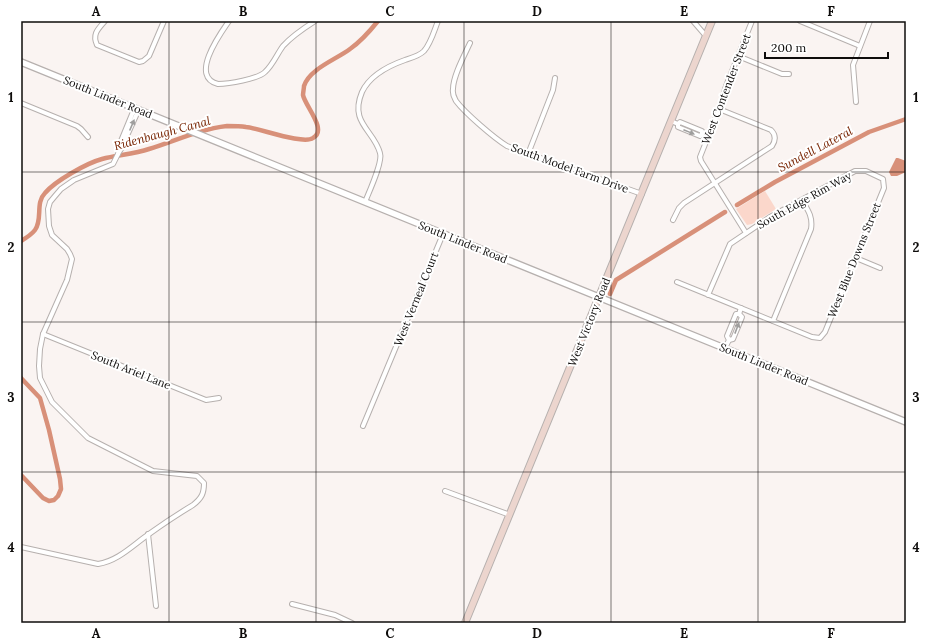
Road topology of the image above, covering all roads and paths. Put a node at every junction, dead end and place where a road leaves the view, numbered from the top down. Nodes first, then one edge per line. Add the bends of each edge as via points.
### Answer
1 (105, 21) edge
2 (164, 21) edge
3 (229, 21) edge
4 (315, 21) edge
5 (438, 21) edge
6 (693, 21) edge
7 (712, 21) edge
8 (752, 21) edge
9 (800, 21) edge
10 (870, 21) edge
11 (812, 23) edge
12 (706, 36) junction
13 (470, 43) dead end
14 (860, 46) junction
15 (738, 56) junction
16 (21, 62) edge
17 (789, 74) dead end
18 (554, 78) dead end
19 (856, 102) dead end
20 (21, 103) edge
21 (137, 108) junction
22 (719, 109) junction
23 (675, 122) junction
24 (708, 136) junction
25 (88, 137) dead end
26 (528, 154) junction
27 (884, 181) joint
28 (715, 183) junction
29 (642, 194) junction
30 (802, 200) junction
31 (365, 202) junction
32 (673, 220) dead end
33 (746, 233) junction
34 (443, 234) junction
35 (856, 258) junction
36 (880, 268) dead end
37 (677, 282) dead end
38 (708, 295) junction
39 (600, 298) junction
40 (742, 308) junction
41 (773, 321) junction
42 (43, 334) junction
43 (725, 348) junction
44 (219, 398) dead end
45 (906, 422) edge
46 (363, 426) dead end
47 (445, 491) dead end
48 (510, 515) junction
49 (148, 534) junction
50 (21, 547) edge
51 (292, 604) dead end
52 (156, 606) dead end
53 (352, 623) edge
54 (465, 623) edge

1 - 2 street via 97,30 97,45 135,61 143,61 149,56
3 - 4 street via 206,64 207,77 213,83 222,84 260,76 269,68 284,45
5 - 31 street via 424,51 386,68 374,76 363,91 359,102 360,119 381,154
6 - 12 street
7 - 12 main road, West Victory Road
8 - 15 street, West Contender Street
9 - 11 street
10 - 14 street
11 - 14 street
12 - 23 main road, West Victory Road
13 - 26 street, South Model Farm Drive via 453,83 455,100 499,141
14 - 19 street via 853,65
15 - 17 street via 782,74
15 - 22 street, West Contender Street
16 - 21 street, South Linder Road
18 - 26 street via 553,90
20 - 25 street via 78,126
21 - 31 street, South Linder Road
21 - 42 street via 113,164 74,180 50,202 47,216 51,230 72,259 67,280
22 - 24 street, West Contender Street
22 - 28 street via 771,130 775,139 772,146
23 - 24 street via 678,127 700,136
23 - 29 main road, West Victory Road
24 - 28 street, West Contender Street via 700,157
26 - 29 street, South Model Farm Drive
27 - 30 street, South Edge Rim Way via 881,177 866,171 855,171
27 - 35 street, West Blue Downs Street via 884,188
28 - 32 street via 684,204
28 - 33 street
29 - 39 main road, West Victory Road
30 - 33 street, South Edge Rim Way
30 - 41 street via 812,220 811,229
31 - 34 street, South Linder Road
33 - 38 street, South Edge Rim Way via 727,249
34 - 39 street, South Linder Road
34 - 46 street, West Verneal Court
35 - 36 street
35 - 41 street, West Blue Downs Street via 825,332 820,338
37 - 38 street
38 - 40 street
39 - 43 street, South Linder Road
39 - 48 main road, West Victory Road
40 - 41 street
40 - 43 street via 739,314 736,314
42 - 44 street, South Ariel Lane via 206,400
42 - 49 street via 40,378 52,402 80,430 94,441 153,471 197,476 204,483 204,492 200,499
43 - 45 street, South Linder Road
47 - 48 street
48 - 54 main road, West Victory Road
49 - 50 street via 115,559 98,564
49 - 52 street
51 - 53 street via 335,615

